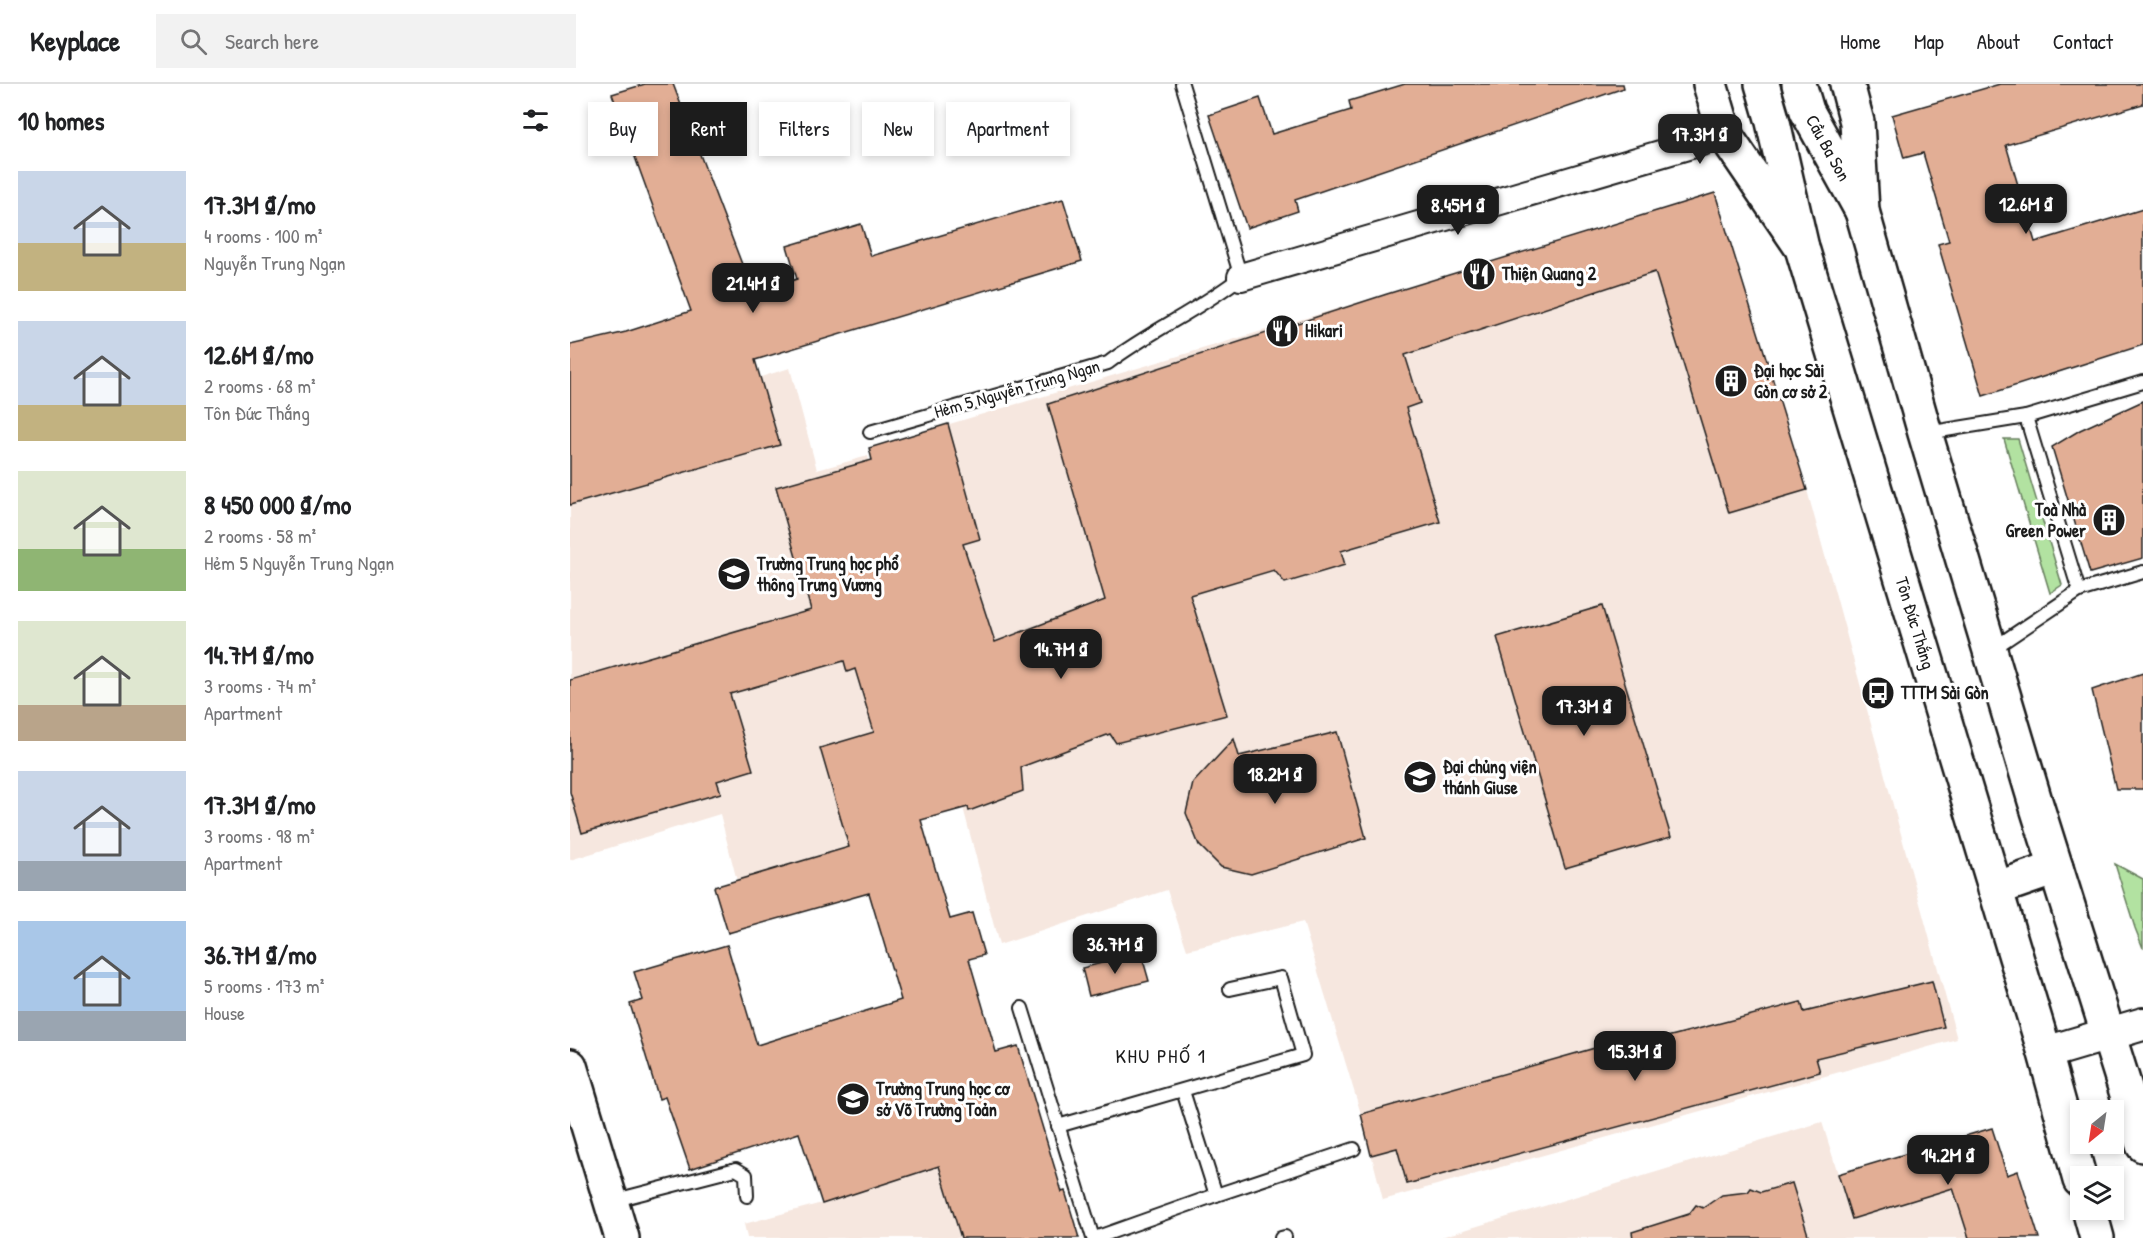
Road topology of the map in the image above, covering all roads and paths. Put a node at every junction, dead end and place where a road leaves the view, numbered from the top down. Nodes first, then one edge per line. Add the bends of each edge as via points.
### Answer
1 (1182, 84) edge
2 (1710, 84) edge
3 (1762, 84) edge
4 (1847, 84) edge
5 (1803, 98) edge
6 (1725, 135) junction
7 (1862, 211) junction
8 (1802, 248) junction
9 (1241, 277) junction
10 (2143, 382) edge
11 (2026, 417) junction
12 (870, 432) dead end
13 (1925, 433) junction
14 (2143, 572) edge
15 (2079, 591) junction
16 (1990, 650) junction
17 (2056, 868) junction
18 (1995, 889) junction
19 (1230, 988) dead end
20 (1022, 1008) dead end
21 (2143, 1024) edge
22 (2110, 1035) junction
23 (2045, 1053) junction
24 (570, 1066) edge
25 (1183, 1090) junction
26 (1058, 1126) junction
27 (2143, 1144) edge
28 (1354, 1149) dead end
29 (2076, 1166) edge
30 (1216, 1195) junction
31 (747, 1196) dead end
32 (611, 1202) junction
33 (2092, 1220) edge
34 (622, 1238) edge
35 (1094, 1238) edge
36 (2097, 1238) edge

1 - 9 lane
2 - 6 main road, Tôn Đức Thắng
3 - 8 main road
4 - 7 main road via 1857,122
5 - 7 main road, Cầu Ba Son
6 - 8 main road, Tôn Đức Thắng
6 - 9 street, Hẻm 5 Nguyễn Trung Ngạn
7 - 13 main road
8 - 18 main road, Tôn Đức Thắng
9 - 12 lane, Hẻm 5 Nguyễn Trung Ngạn via 1108,363
10 - 11 lane
11 - 13 lane
11 - 15 lane
13 - 16 main road
14 - 15 lane
15 - 16 lane
16 - 17 main road
17 - 18 main road
17 - 22 main road
18 - 23 main road, Tôn Đức Thắng
19 - 25 lane via 1281,978 1303,1055
20 - 26 lane
21 - 22 street
22 - 23 street
22 - 27 main road
23 - 29 main road, Tôn Đức Thắng
24 - 32 main road
25 - 26 lane
25 - 30 lane
26 - 35 lane
28 - 30 lane
30 - 35 lane
31 - 32 lane via 746,1175 736,1169
32 - 34 main road
33 - 36 main road

